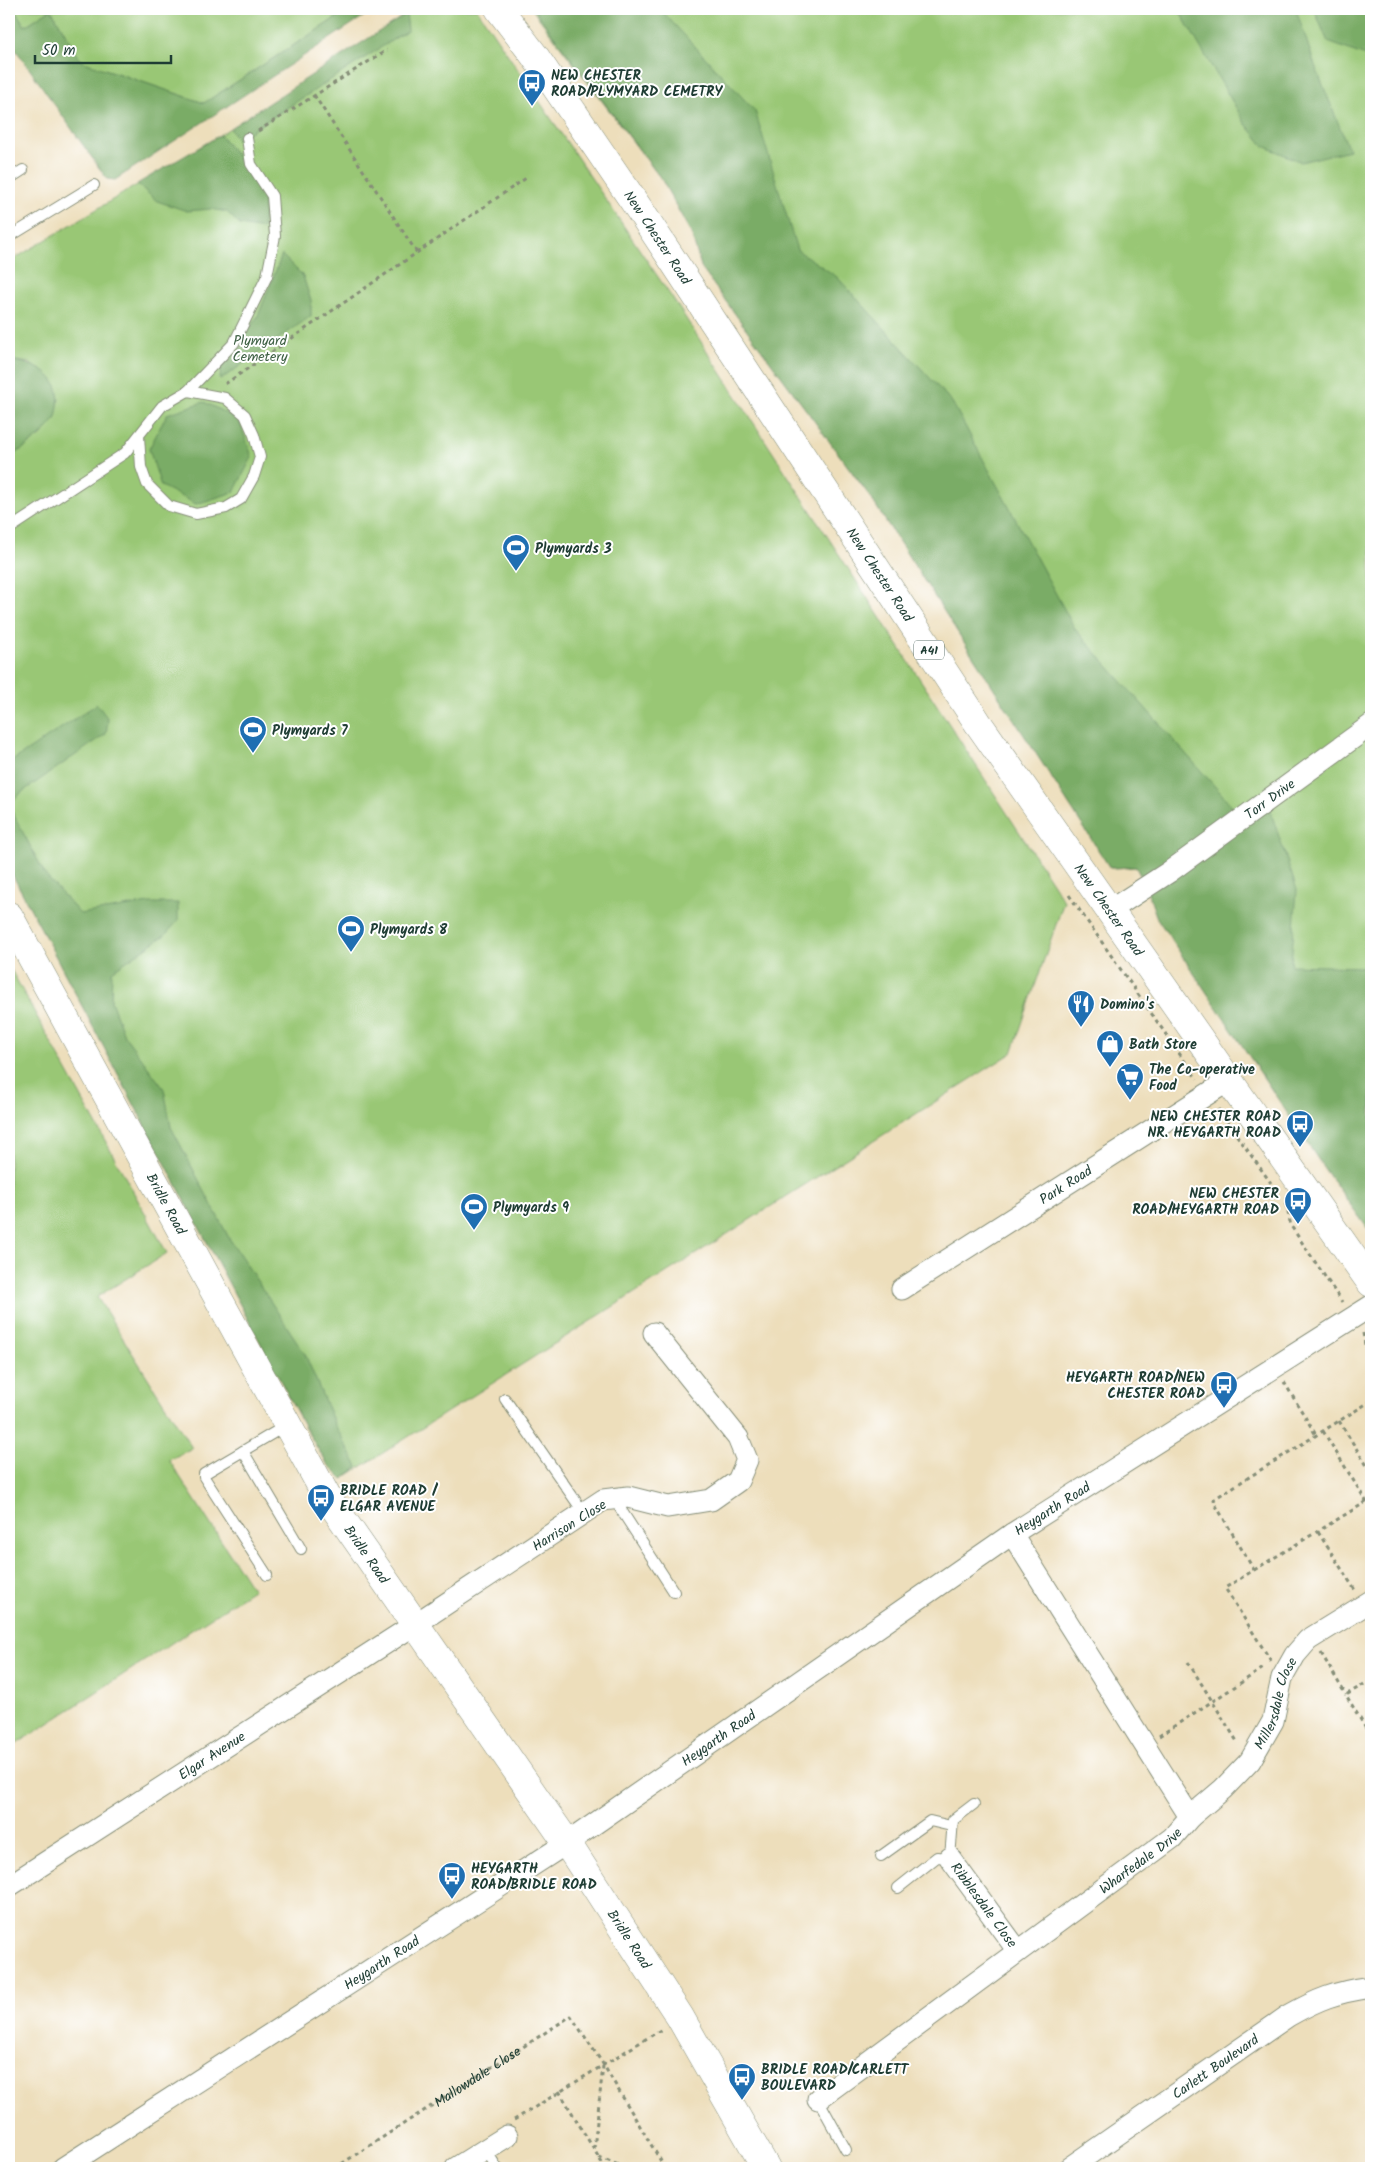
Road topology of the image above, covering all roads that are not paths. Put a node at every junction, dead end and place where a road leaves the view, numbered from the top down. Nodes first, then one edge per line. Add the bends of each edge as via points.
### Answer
1 (499, 9) edge
2 (247, 138) road end
3 (23, 170) dead end
4 (9, 179) edge
5 (94, 185) dead end
6 (9, 237) edge
7 (188, 391) junction
8 (139, 436) junction
9 (9, 529) edge
10 (1371, 725) edge
11 (1109, 911) junction
12 (9, 916) edge
13 (1228, 1081) junction
14 (1371, 1283) edge
15 (902, 1289) dead end
16 (1371, 1306) edge
17 (654, 1334) dead end
18 (505, 1399) dead end
19 (288, 1425) junction
20 (243, 1451) junction
21 (614, 1499) junction
22 (584, 1513) junction
23 (1012, 1534) junction
24 (301, 1549) dead end
25 (267, 1575) dead end
26 (674, 1592) dead end
27 (1368, 1603) edge
28 (414, 1625) junction
29 (974, 1804) dead end
30 (1190, 1817) junction
31 (951, 1826) junction
32 (567, 1843) junction
33 (881, 1856) dead end
34 (950, 1858) junction
35 (9, 1886) edge
36 (898, 1888) dead end
37 (1018, 1950) junction
38 (1371, 1987) edge
39 (818, 2099) joint
40 (507, 2136) road end
41 (846, 2150) dead end
42 (492, 2159) edge
43 (63, 2168) edge
44 (456, 2168) edge
45 (766, 2168) edge
46 (1069, 2168) edge

1 - 11 main road, New Chester Road / A41 via 639,209 973,715
2 - 7 lane via 251,164 272,196 275,236 267,276 234,343
3 - 4 lane
5 - 6 lane
7 - 8 lane via 162,406
7 - 8 lane via 225,398 245,415 260,457 241,499 226,508 196,514 169,506 147,484 141,467
8 - 9 lane via 125,453
10 - 11 street, Torr Drive via 1169,872
11 - 13 main road, New Chester Road / A41
12 - 19 main road, Bridle Road
13 - 14 main road, New Chester Road / A41
13 - 15 street, Park Road
16 - 23 street, Heygarth Road
17 - 21 street, Harrison Close via 738,1438 746,1460 738,1481 710,1500 668,1507 628,1497
18 - 22 lane
19 - 20 lane
19 - 28 main road, Bridle Road via 327,1497
20 - 24 lane
20 - 25 lane via 204,1477
21 - 22 street, Harrison Close via 603,1500
21 - 26 lane
22 - 28 street, Harrison Close
23 - 30 street, Wharfedale Drive
23 - 32 street, Heygarth Road
27 - 30 street, Millersdale Close via 1312,1638 1295,1655 1282,1678 1273,1720 1250,1761
28 - 32 main road, Bridle Road
28 - 35 street, Elgar Avenue
29 - 31 lane via 953,1820
30 - 37 street, Wharfedale Drive via 1172,1838
31 - 33 lane via 930,1821
31 - 34 lane
32 - 43 street, Heygarth Road
32 - 45 main road, Bridle Road via 680,2017
34 - 36 lane via 937,1857
34 - 37 street, Ribblesdale Close
37 - 39 street, Wharfedale Drive
38 - 46 street, Carlett Boulevard via 1317,2000 1288,2016
39 - 41 lane
40 - 42 street
42 - 44 street

